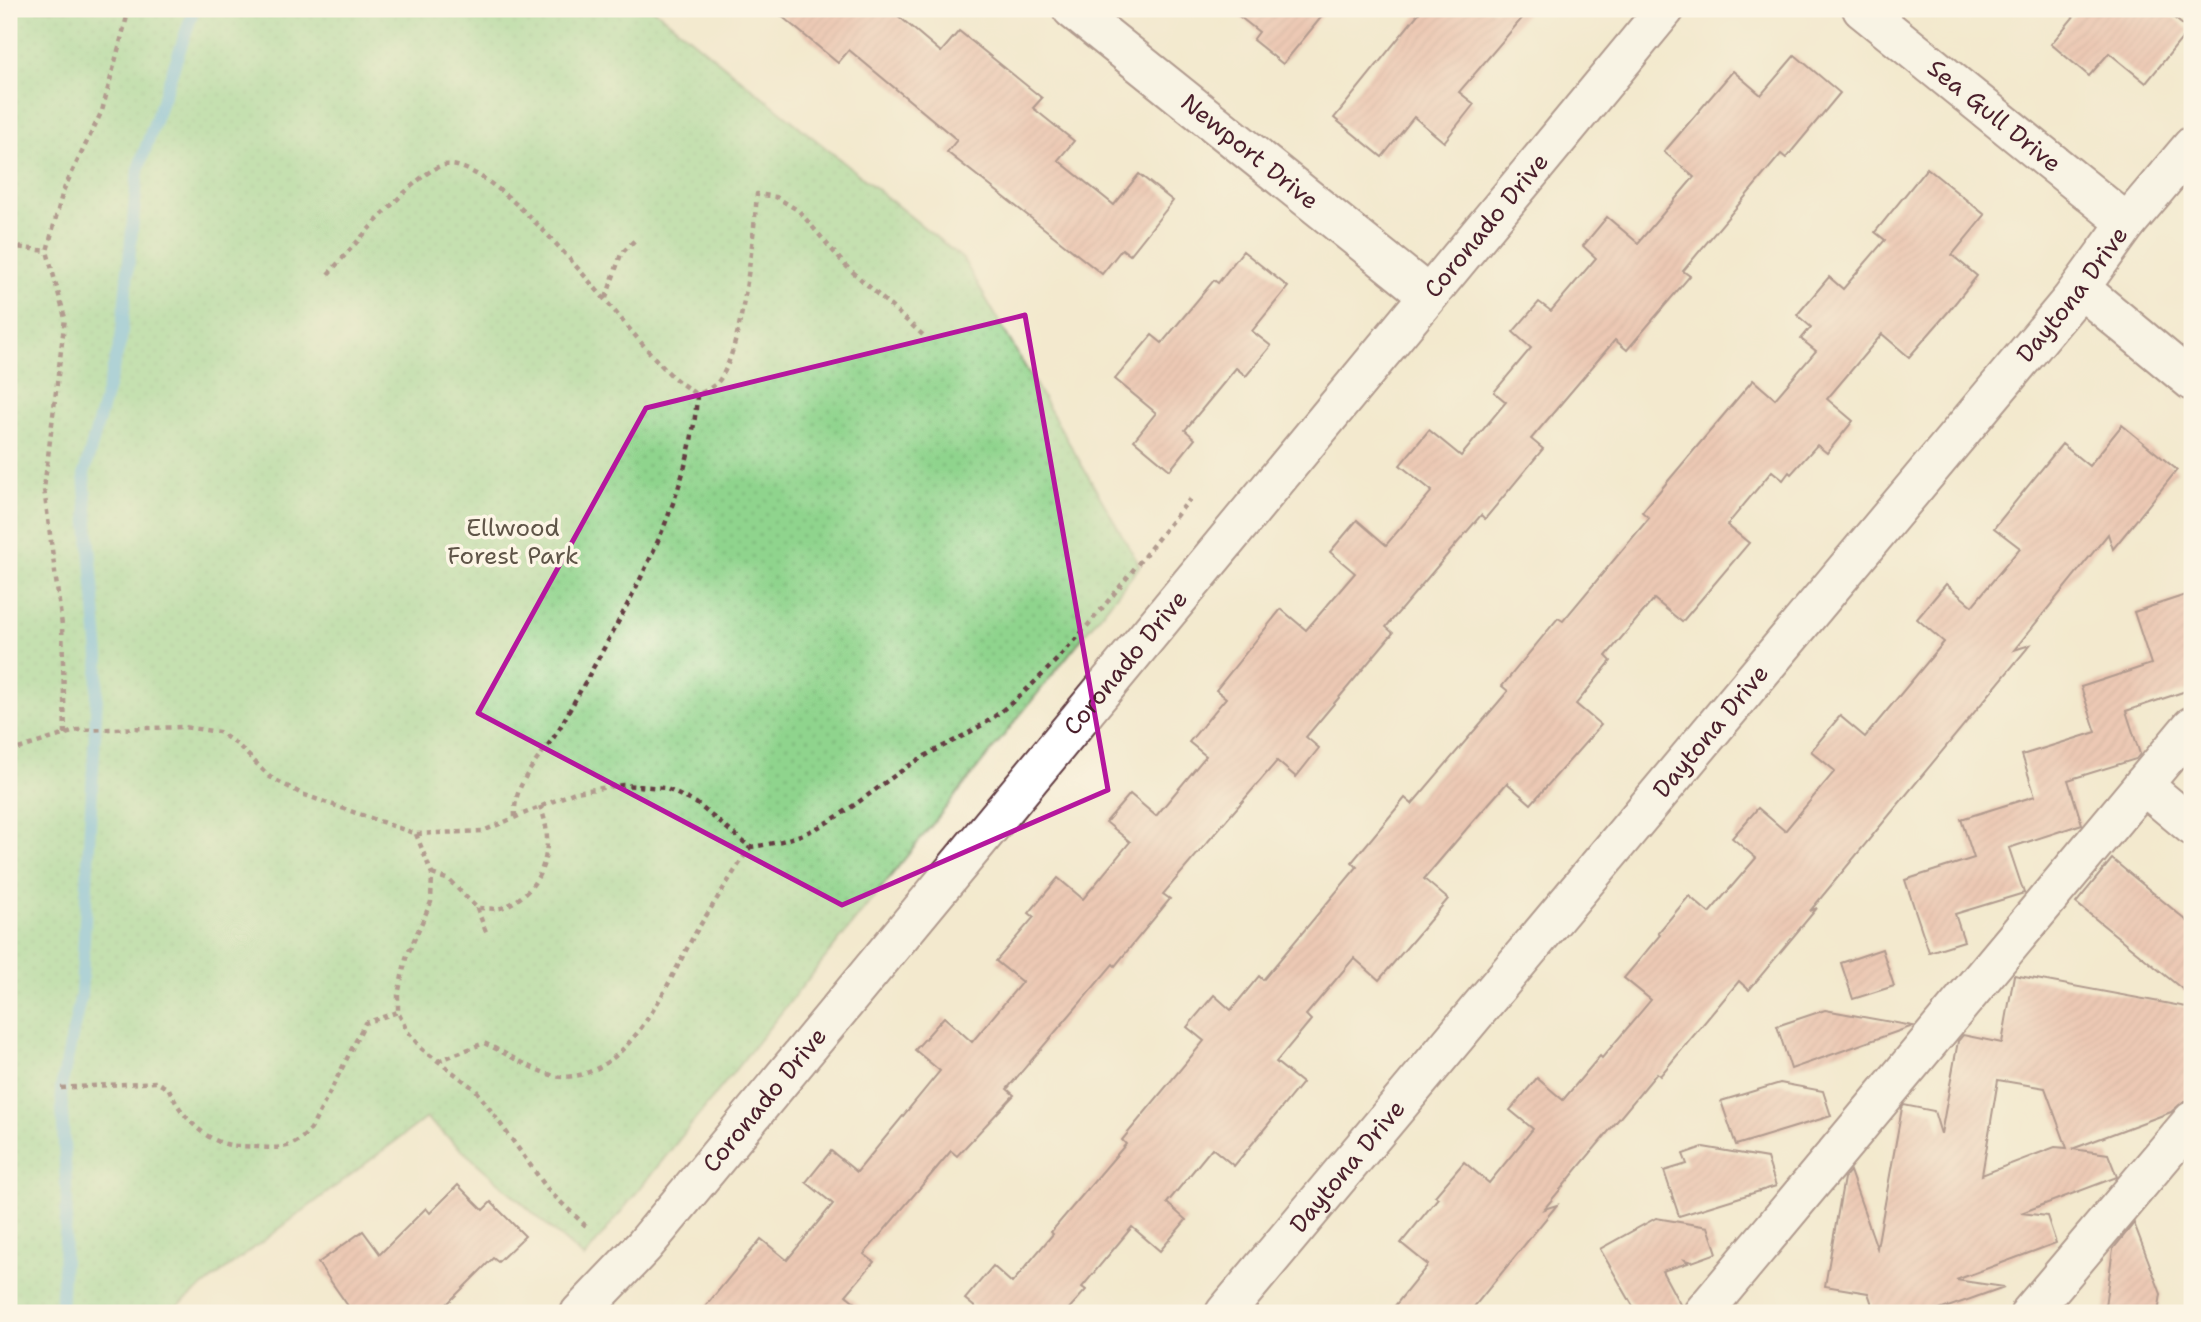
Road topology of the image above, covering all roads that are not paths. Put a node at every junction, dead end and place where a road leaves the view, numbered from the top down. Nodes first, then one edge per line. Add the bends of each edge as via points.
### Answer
1 (1072, 9) edge
2 (1665, 9) edge
3 (1862, 9) edge
4 (2192, 146) edge
5 (2127, 223) junction
6 (2080, 288) junction
7 (1427, 294) junction
8 (2192, 382) edge
9 (2192, 726) edge
10 (2143, 785) junction
11 (2192, 826) edge
12 (2192, 1121) edge
13 (580, 1313) edge
14 (1225, 1313) edge
15 (1703, 1313) edge
16 (2030, 1313) edge

1 - 7 street, Newport Drive
2 - 7 street, Coronado Drive
3 - 5 street, Sea Gull Drive
4 - 5 street, Daytona Drive
5 - 6 street, Daytona Drive
6 - 8 street
6 - 14 street, Daytona Drive
7 - 13 street, Coronado Drive via 653,1236
9 - 10 street
10 - 11 street
10 - 15 street
12 - 16 street

